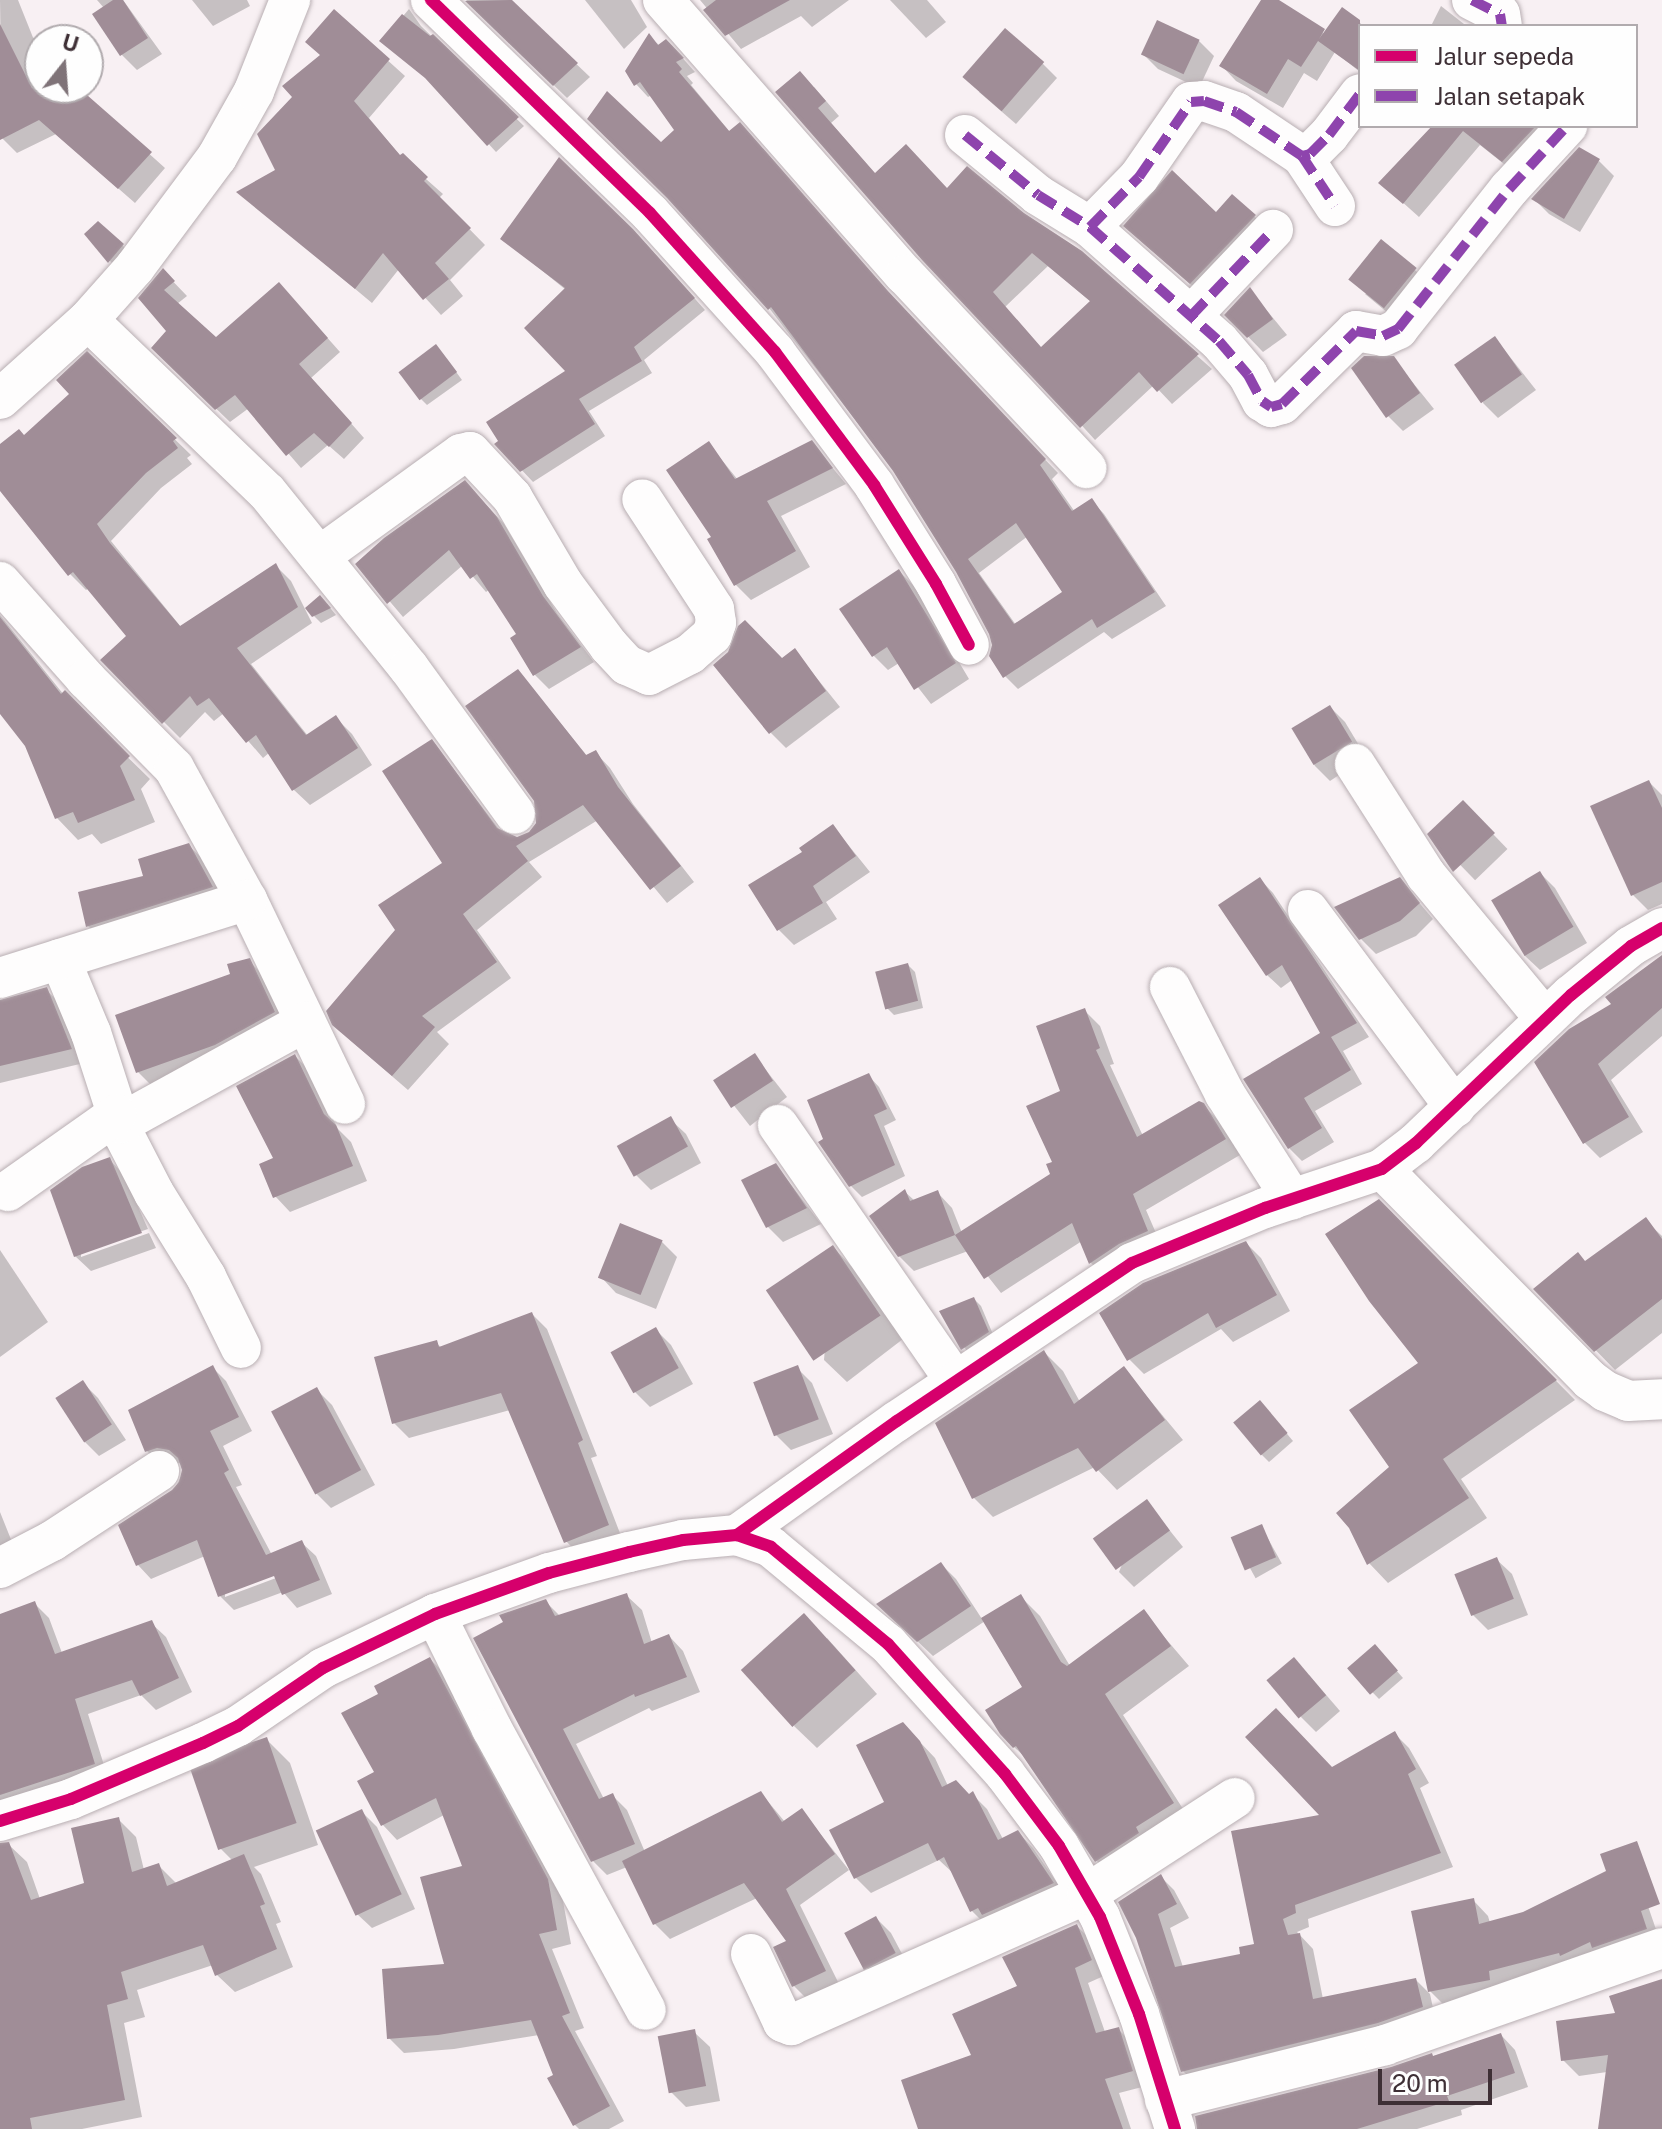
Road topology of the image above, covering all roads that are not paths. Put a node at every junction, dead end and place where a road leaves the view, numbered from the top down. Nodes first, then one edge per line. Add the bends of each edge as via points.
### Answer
1 (290, 0) edge
2 (431, 0) edge
3 (663, 0) edge
4 (1472, 0) edge
5 (1502, 24) edge
6 (1358, 97) edge
7 (1565, 128) edge
8 (965, 135) dead end
9 (1302, 156) junction
10 (1335, 206) dead end
11 (1090, 227) junction
12 (1273, 230) dead end
13 (1191, 316) junction
14 (88, 320) junction
15 (0, 399) edge
16 (1086, 468) dead end
17 (642, 499) dead end
18 (320, 556) junction
19 (0, 582) edge
20 (969, 645) dead end
21 (1355, 764) dead end
22 (515, 814) dead end
23 (247, 900) junction
24 (1308, 910) dead end
25 (1662, 928) edge
26 (60, 959) junction
27 (0, 978) edge
28 (1170, 987) dead end
29 (1545, 1019) junction
30 (305, 1022) junction
31 (345, 1104) dead end
32 (1455, 1107) junction
33 (119, 1118) junction
34 (778, 1125) dead end
35 (1382, 1169) junction
36 (8, 1191) dead end
37 (1292, 1199) junction
38 (241, 1348) dead end
39 (955, 1381) junction
40 (1662, 1399) edge
41 (159, 1471) dead end
42 (737, 1535) junction
43 (0, 1568) edge
44 (435, 1614) junction
45 (1235, 1798) dead end
46 (0, 1821) edge
47 (1087, 1894) junction
48 (1662, 1948) edge
49 (751, 1954) dead end
50 (646, 2010) dead end
51 (1170, 2115) edge

1 - 14 street via 254,91 217,157
2 - 20 street via 650,213 775,352 874,485
3 - 16 street via 905,275
4 - 5 street via 1500,14
6 - 9 street via 1329,135
7 - 13 street via 1509,189 1398,329 1383,336 1356,331 1282,404 1271,407 1262,401 1248,375
8 - 11 street via 1038,195
9 - 10 street
9 - 11 street via 1236,112 1191,102 1139,177
11 - 13 street
12 - 13 street
14 - 15 street
14 - 18 street via 267,492
17 - 18 street via 714,609 716,623 712,635 690,654 649,675 627,665 609,646 563,584 512,497 470,452
18 - 22 street
19 - 23 street via 174,768
21 - 29 street via 1426,875
23 - 26 street
23 - 30 street
24 - 32 street
25 - 29 street via 1631,946
26 - 27 street
26 - 33 street
28 - 37 street via 1225,1094
29 - 32 street
30 - 31 street
30 - 33 street
32 - 35 street
33 - 36 street
33 - 38 street via 154,1193 206,1277
34 - 39 street
35 - 37 street
35 - 40 street via 1590,1380 1628,1401
37 - 39 street via 1132,1263
39 - 42 street
41 - 43 street via 52,1541
42 - 44 street via 629,1552 549,1573
42 - 47 street via 771,1547 888,1644 1005,1774
44 - 46 street via 323,1668 238,1726 203,1743 71,1799
44 - 50 street
45 - 47 street
47 - 49 street via 791,2025 783,2022
47 - 51 street via 1139,2014
48 - 51 street

